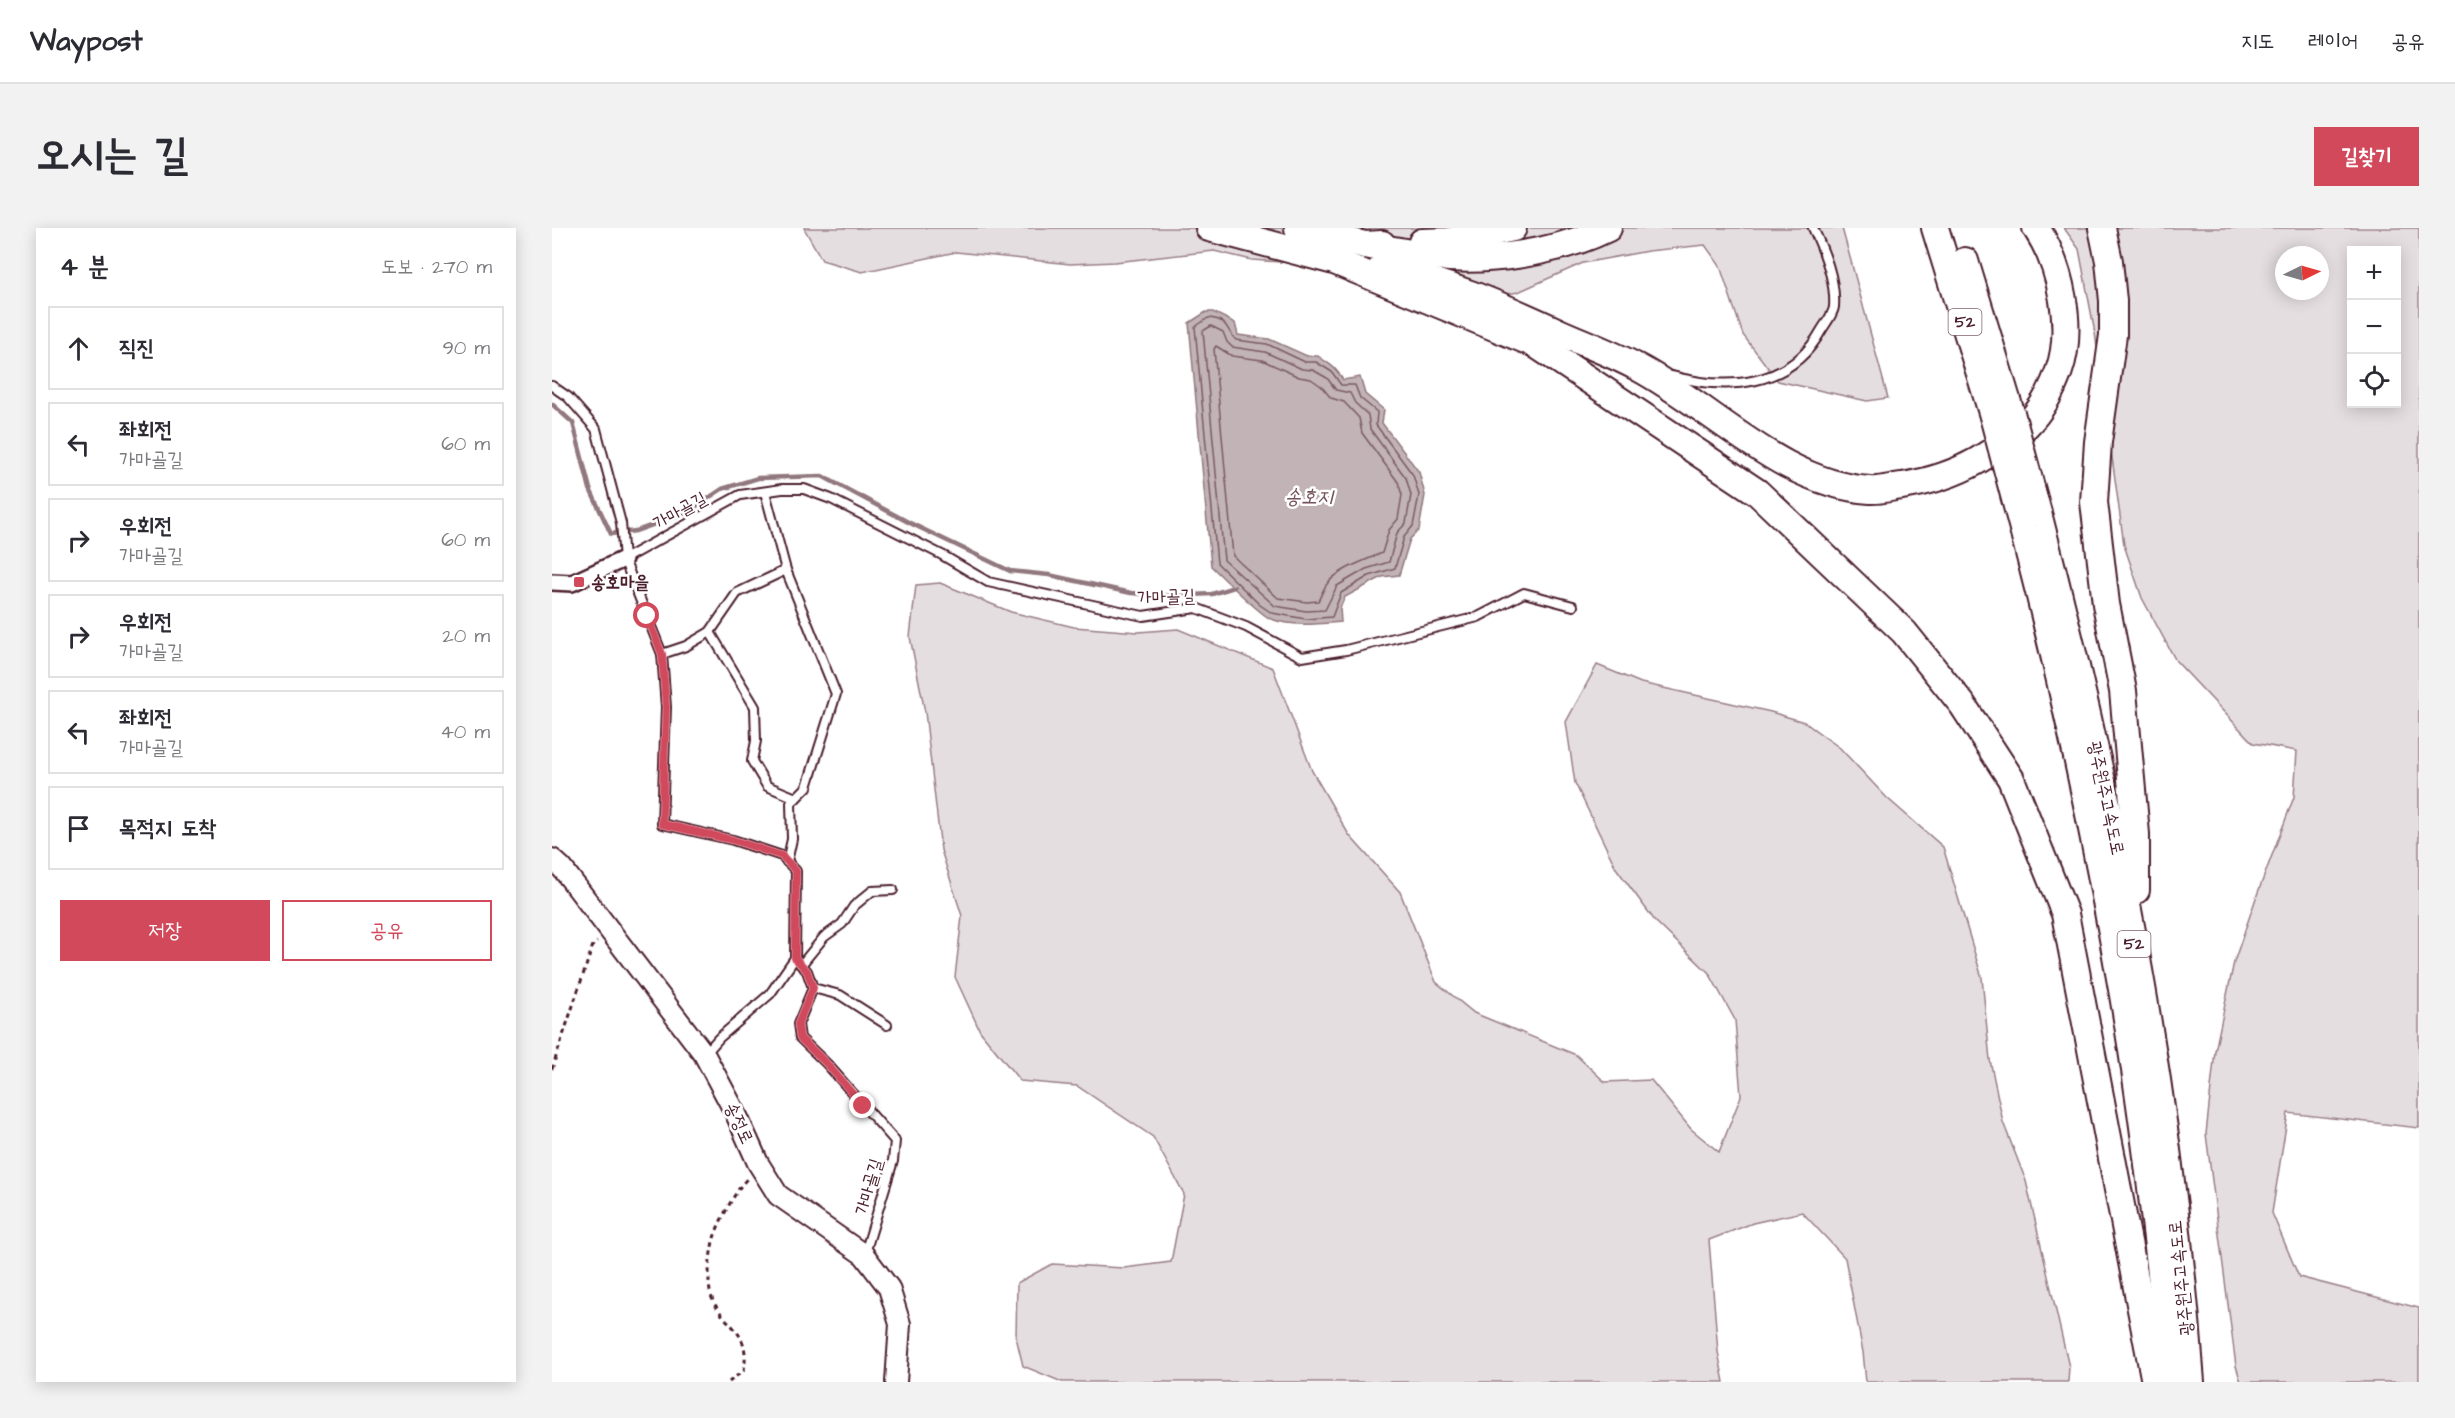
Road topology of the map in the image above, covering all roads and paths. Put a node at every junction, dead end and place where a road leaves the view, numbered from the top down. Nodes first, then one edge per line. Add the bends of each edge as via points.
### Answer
1 (1209, 228) edge
2 (1298, 228) edge
3 (1513, 228) edge
4 (1608, 228) edge
5 (1813, 228) edge
6 (1935, 228) edge
7 (1954, 228) edge
8 (2036, 228) edge
9 (2102, 228) edge
10 (1365, 245) junction
11 (1334, 261) junction
12 (1638, 368) junction
13 (552, 386) edge
14 (2002, 415) junction
15 (765, 492) junction
16 (2030, 521) junction
17 (624, 551) junction
18 (786, 570) junction
19 (552, 582) edge
20 (1573, 606) dead end
21 (710, 632) junction
22 (662, 654) junction
23 (796, 798) junction
24 (552, 859) edge
25 (788, 862) junction
26 (893, 890) dead end
27 (611, 933) junction
28 (795, 958) junction
29 (2136, 959) junction
30 (801, 965) junction
31 (813, 988) junction
32 (887, 1025) dead end
33 (704, 1054) junction
34 (552, 1069) edge
35 (762, 1170) junction
36 (864, 1255) junction
37 (729, 1382) edge
38 (896, 1382) edge
39 (2155, 1382) edge
40 (2173, 1382) edge
41 (2191, 1382) edge

1 - 11 highway
2 - 10 highway
3 - 10 highway via 1449,241
4 - 10 highway via 1561,245 1489,258 1431,257
5 - 12 lane via 1829,262 1834,308 1811,349 1784,369 1748,383 1706,384
6 - 14 highway, 광주원주고속도로 / 52
7 - 14 highway, 광주원주고속도로 / 52
8 - 12 highway via 2047,244 2064,303 2060,368 2048,397 2028,425 2006,444 1946,476 1872,490 1810,477
9 - 29 highway via 2114,301 2094,502 2106,604 2123,691 2136,834
11 - 12 highway via 1420,276 1505,308
11 - 39 highway via 1535,344 1757,492 1904,632 1962,704 2010,779 2065,914
13 - 17 lane via 568,397 596,429 621,523
14 - 16 highway, 광주원주고속도로 / 52, bridge
15 - 17 lane, 가마골길 via 740,495
15 - 18 lane
15 - 20 lane, 가마골길 via 804,489 831,499 988,582 1143,616 1196,608 1246,627 1302,657 1478,617 1524,593
16 - 29 highway, 광주원주고속도로 / 52 via 2092,730
16 - 40 highway, 광주원주고속도로 / 52 via 2123,997
17 - 19 street via 572,583
17 - 22 lane
18 - 21 lane via 737,593
18 - 23 lane via 836,694 807,787
21 - 22 lane
21 - 23 lane via 755,707 752,761 766,786
22 - 25 lane via 666,707 662,824 733,840 782,856
23 - 25 lane via 791,803
24 - 27 street, 송정로
25 - 28 lane via 796,871
26 - 30 lane via 872,891
27 - 33 street, 송정로
27 - 34 path via 593,945
28 - 30 lane
28 - 33 lane via 770,994
29 - 41 highway, 광주원주고속도로 / 52 via 2171,1184
30 - 31 lane
31 - 32 lane via 840,995
31 - 36 lane, 가마골길 via 798,1024 800,1038 895,1142 893,1161
33 - 35 street, 송정로
35 - 36 street, 송정로 via 778,1195
35 - 37 path via 745,1181 714,1238 710,1295 742,1338 745,1350 744,1370
36 - 38 street, 송정로 via 889,1288 900,1324

